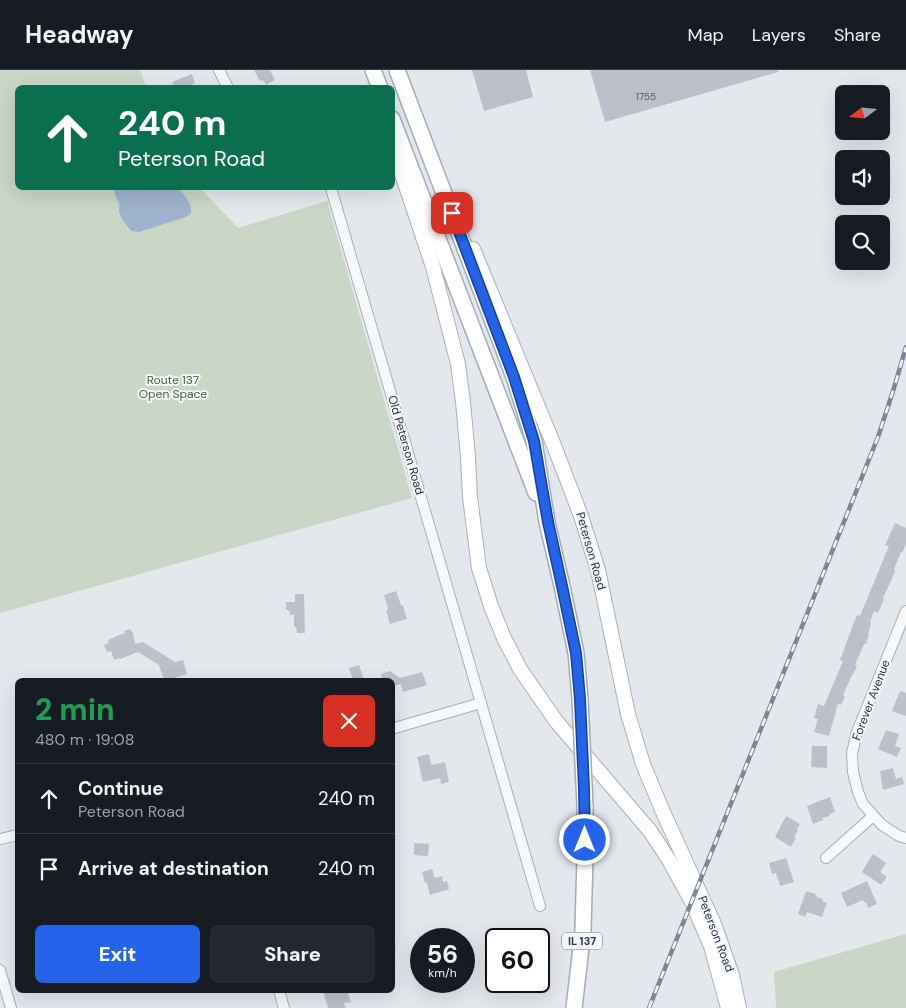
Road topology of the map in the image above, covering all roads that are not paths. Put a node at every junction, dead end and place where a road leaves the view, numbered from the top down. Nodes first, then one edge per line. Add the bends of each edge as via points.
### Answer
1 (219, 70) edge
2 (372, 70) edge
3 (397, 70) edge
4 (226, 85) edge
5 (374, 85) edge
6 (379, 85) edge
7 (410, 104) junction
8 (395, 127) edge
9 (395, 153) edge
10 (332, 190) edge
11 (548, 522) junction
12 (906, 611) edge
13 (481, 703) junction
14 (395, 729) edge
15 (873, 816) junction
16 (15, 836) edge
17 (906, 838) edge
18 (0, 839) edge
19 (826, 858) dead end
20 (540, 906) dead end
21 (0, 970) edge
22 (280, 993) edge
23 (11, 1008) edge
24 (284, 1008) edge
25 (574, 1008) edge
26 (728, 1008) edge
27 (739, 1008) edge

1 - 4 street
2 - 5 main road
2 - 6 main road
3 - 7 main road, Peterson Road / IL 137
7 - 11 main road, Peterson Road / IL 137 via 514,377 534,441
7 - 27 main road, Peterson Road via 581,516 598,570 628,714 643,764 714,924 732,975
8 - 11 main road, IL 137
9 - 26 main road, Peterson Road via 434,267 458,364 475,540 491,606 520,669 542,702 645,824 669,860 711,946
10 - 13 street, Old Peterson Road
11 - 25 main road, IL 137, bridge via 576,653 580,699 585,874 583,930
12 - 15 street, Forever Avenue via 857,732 852,753 852,772 858,792
13 - 14 street
13 - 20 street
15 - 17 street, Forever Avenue
15 - 19 street
16 - 18 street
21 - 23 street
22 - 24 street

